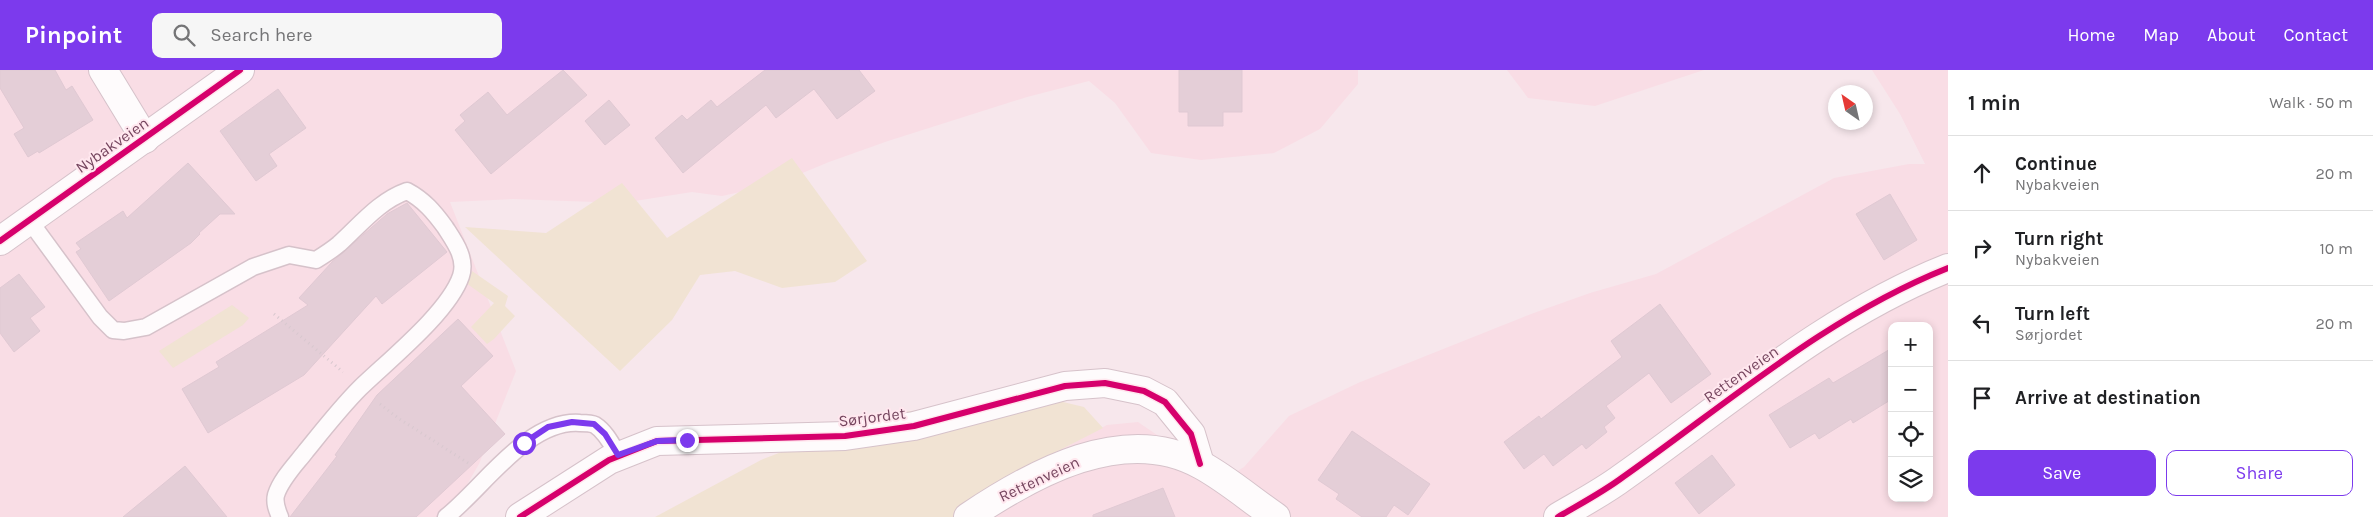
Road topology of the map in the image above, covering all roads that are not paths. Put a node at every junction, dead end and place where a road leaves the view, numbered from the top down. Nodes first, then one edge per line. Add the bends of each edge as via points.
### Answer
1 (103, 70) edge
2 (240, 70) edge
3 (145, 139) junction
4 (29, 220) junction
5 (0, 241) edge
6 (1948, 268) edge
7 (618, 455) junction
8 (1200, 464) junction
9 (280, 517) edge
10 (446, 517) edge
11 (520, 517) edge
12 (968, 517) edge
13 (1276, 517) edge
14 (1558, 517) edge

1 - 3 street
2 - 3 street, Nybakveien
3 - 4 street, Nybakveien
4 - 5 street, Nybakveien
4 - 9 lane via 100,317 113,330 124,332 146,327 253,267 289,255 316,260 338,245 392,196 407,191 432,209 462,259 462,275 444,307 360,388 281,484 276,497
6 - 14 street, Rettenveien via 1858,311 1749,384 1622,479
7 - 8 street, Sørjordet via 657,441 845,436 914,426 1066,386 1105,383 1144,391 1165,402 1192,434
7 - 10 lane via 605,434 594,424 572,422 548,427 524,443
7 - 11 street, Sørjordet
8 - 12 street, Rettenveien via 1164,452 1104,452 1068,462 1000,495
8 - 13 street, Rettenveien

